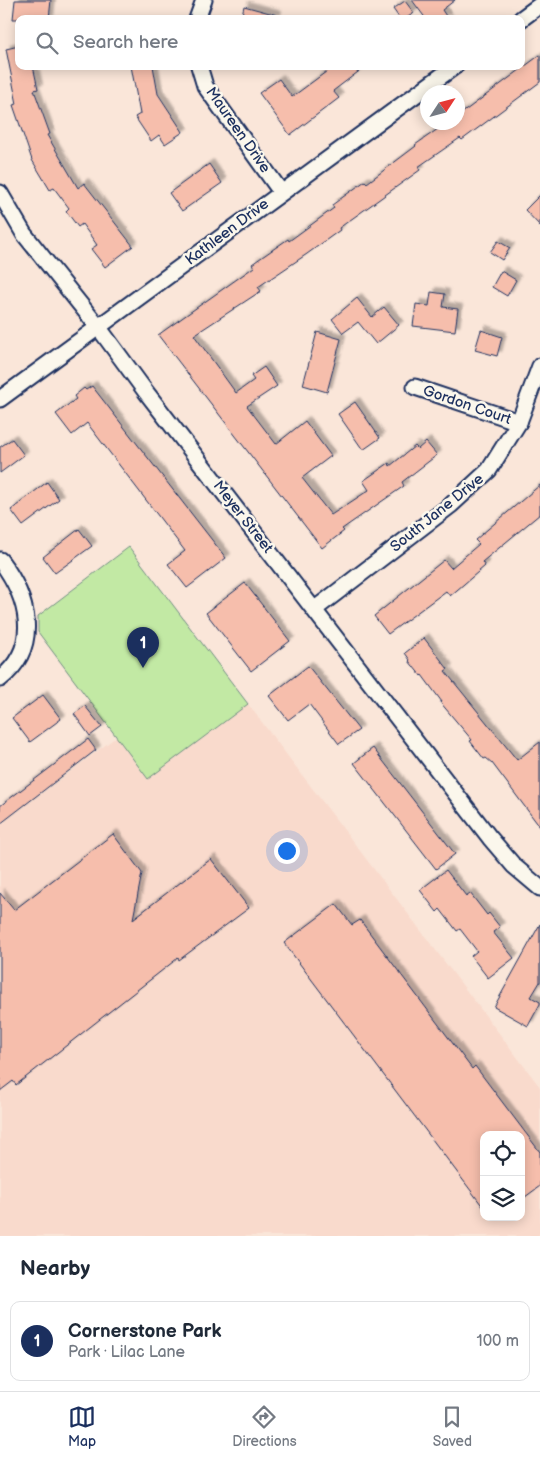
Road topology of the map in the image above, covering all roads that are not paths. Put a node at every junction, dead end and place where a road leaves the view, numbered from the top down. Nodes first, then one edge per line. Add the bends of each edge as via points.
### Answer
1 (204, 0) edge
2 (540, 5) edge
3 (198, 15) edge
4 (525, 16) edge
5 (200, 70) edge
6 (449, 70) edge
7 (281, 192) junction
8 (0, 193) edge
9 (99, 328) junction
10 (540, 366) edge
11 (415, 387) dead end
12 (0, 399) edge
13 (519, 422) junction
14 (0, 560) edge
15 (315, 609) junction
16 (0, 679) edge
17 (540, 888) edge

1 - 3 street
2 - 4 street
5 - 7 street, Maureen Drive via 206,86
6 - 7 street, Kathleen Drive
7 - 9 street, Kathleen Drive
8 - 9 street, Meyer Street via 24,234
9 - 12 street, Kathleen Drive
9 - 15 street, Meyer Street
10 - 13 street, South Jane Drive
11 - 13 street, Gordon Court
13 - 15 street, South Jane Drive via 489,470 471,489
14 - 16 street via 24,602 26,631 24,646 15,664
15 - 17 street, Meyer Street via 490,838 514,866

